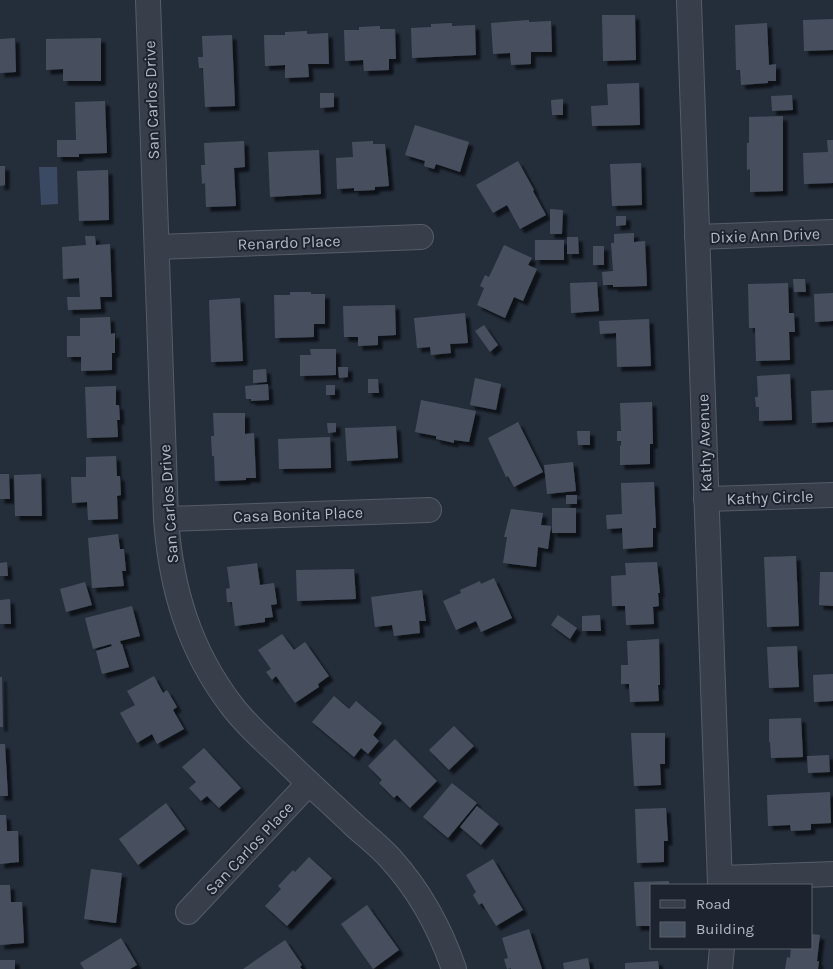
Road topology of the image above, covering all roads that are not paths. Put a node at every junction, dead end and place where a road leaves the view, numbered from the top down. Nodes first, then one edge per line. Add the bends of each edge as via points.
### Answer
1 (148, 0) edge
2 (689, 0) edge
3 (833, 232) edge
4 (420, 237) dead end
5 (697, 237) junction
6 (157, 247) junction
7 (833, 495) edge
8 (706, 499) junction
9 (429, 510) dead end
10 (166, 519) junction
11 (309, 783) junction
12 (833, 874) edge
13 (720, 882) edge
14 (188, 912) dead end
15 (722, 949) edge
16 (454, 969) edge
17 (720, 969) edge

1 - 6 street, San Carlos Drive
2 - 5 street, Kathy Avenue
3 - 5 street, Dixie Ann Drive
4 - 6 street, Renardo Place
5 - 8 street, Kathy Avenue
6 - 10 street, San Carlos Drive
7 - 8 street, Kathy Circle
8 - 13 street, Kathy Avenue
9 - 10 street, Casa Bonita Place
10 - 11 street, San Carlos Drive via 172,576 202,659 246,723
11 - 14 street, San Carlos Place
11 - 16 street, San Carlos Drive via 389,857 405,877 433,919
12 - 13 street
15 - 17 street

